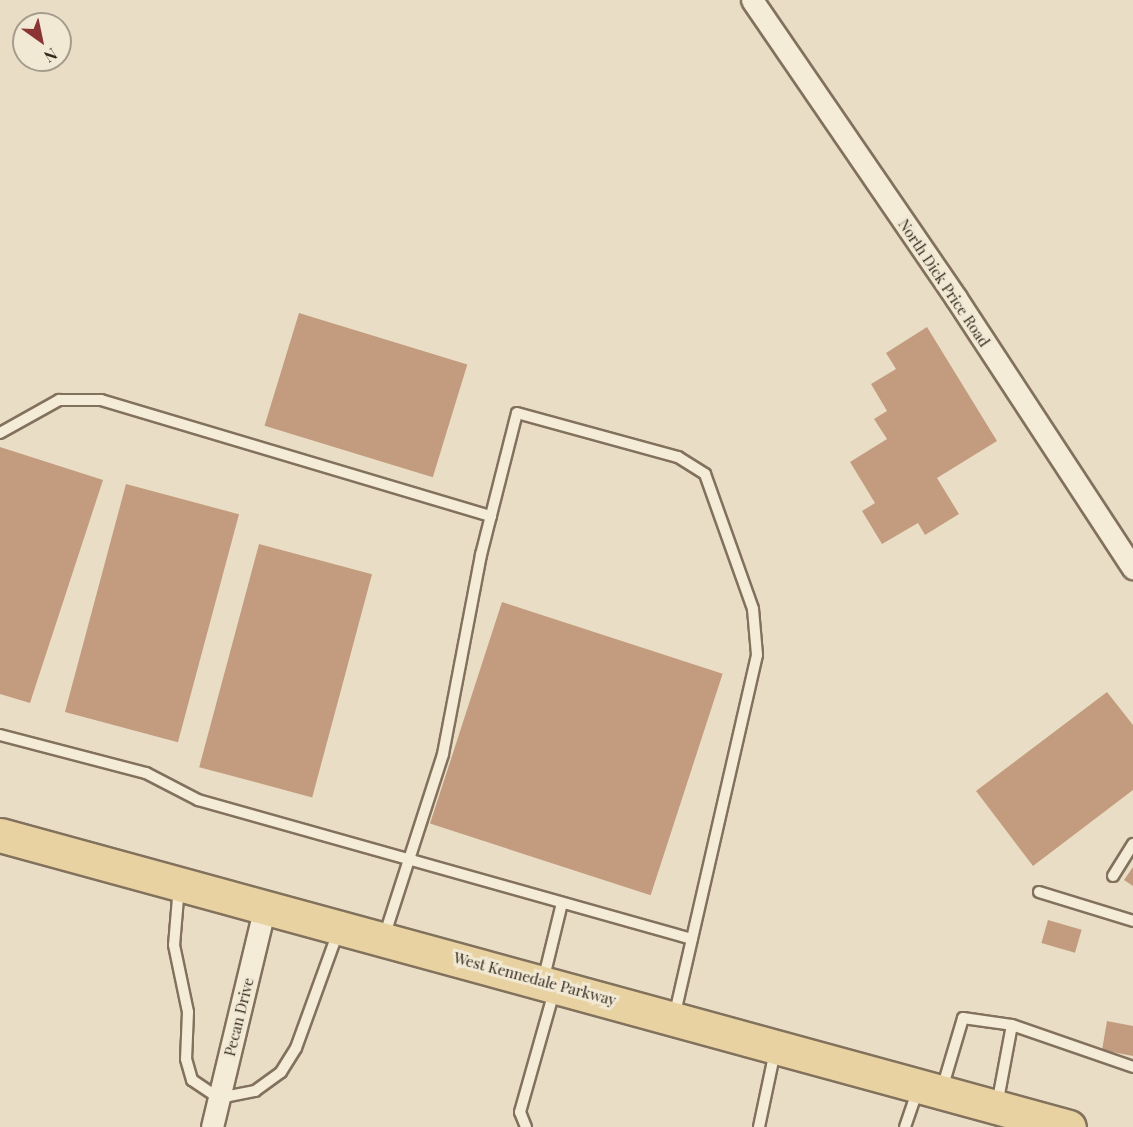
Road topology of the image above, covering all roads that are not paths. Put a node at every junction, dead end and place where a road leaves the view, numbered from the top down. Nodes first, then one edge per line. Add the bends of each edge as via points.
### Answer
1 (752, 0) edge
2 (0, 433) edge
3 (491, 516) junction
4 (1133, 568) edge
5 (0, 735) edge
6 (0, 835) edge
7 (1133, 844) edge
8 (406, 860) junction
9 (1113, 876) dead end
10 (180, 884) junction
11 (1039, 892) dead end
12 (562, 903) junction
13 (265, 907) junction
14 (1133, 921) edge
15 (340, 926) junction
16 (384, 938) junction
17 (692, 939) junction
18 (549, 983) junction
19 (674, 1018) junction
20 (1012, 1025) junction
21 (776, 1046) junction
22 (1133, 1067) edge
23 (930, 1089) junction
24 (219, 1098) junction
25 (997, 1107) junction
26 (1058, 1126) edge
27 (212, 1127) edge
28 (526, 1127) edge
29 (759, 1127) edge
30 (905, 1127) edge

1 - 4 street, North Dick Price Road via 956,298
2 - 3 lane via 59,400 101,400
3 - 8 lane via 443,754
3 - 17 lane via 517,413 678,457 705,474 753,609 757,655
5 - 8 lane via 146,772 198,800
6 - 10 main road, West Kennedale Parkway
7 - 9 lane
8 - 12 lane
8 - 16 lane
10 - 13 main road, West Kennedale Parkway
10 - 24 lane via 174,945 188,1011 186,1059 192,1080
11 - 14 lane
12 - 17 lane
12 - 18 lane
13 - 15 main road, West Kennedale Parkway
13 - 24 street, Pecan Drive
15 - 16 main road, West Kennedale Parkway
15 - 24 lane via 296,1048 281,1072 255,1091
16 - 18 main road, West Kennedale Parkway
17 - 19 lane
18 - 19 main road, West Kennedale Parkway
18 - 28 lane via 520,1112
19 - 21 main road, West Kennedale Parkway
20 - 22 lane
20 - 23 lane via 963,1018
20 - 25 lane
21 - 23 main road, West Kennedale Parkway
21 - 29 lane
23 - 25 main road, West Kennedale Parkway
23 - 30 lane
24 - 27 street, Pecan Drive
25 - 26 main road, West Kennedale Parkway

